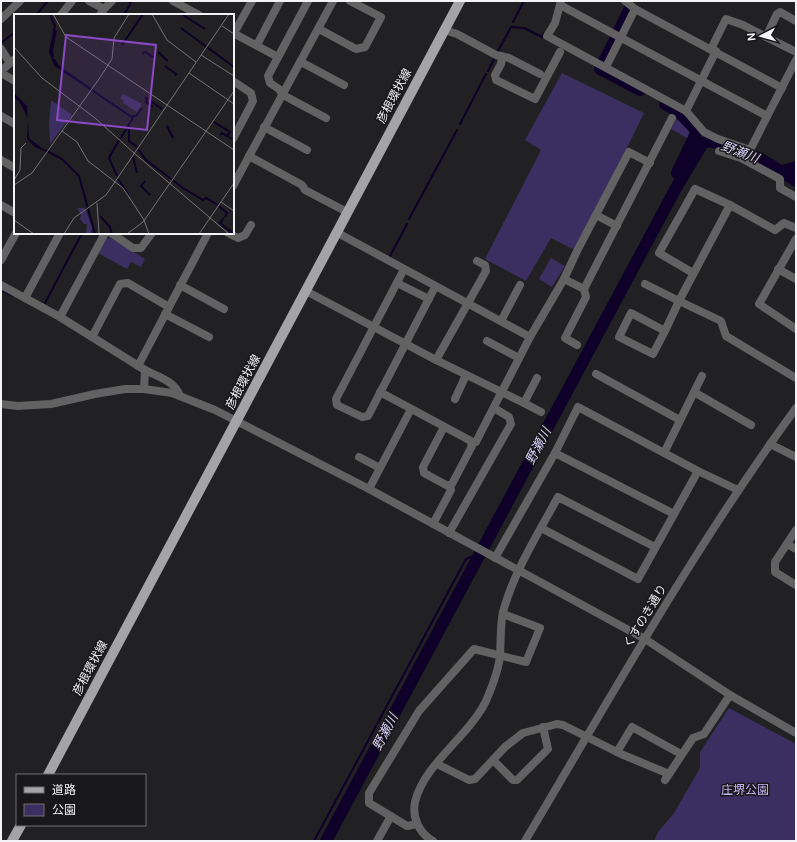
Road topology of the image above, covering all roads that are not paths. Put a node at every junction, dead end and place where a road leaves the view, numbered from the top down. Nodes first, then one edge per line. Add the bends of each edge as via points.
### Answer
1 (20, 1) edge
2 (72, 1) edge
3 (89, 1) edge
4 (112, 1) edge
5 (173, 1) edge
6 (252, 1) edge
7 (280, 1) edge
8 (308, 1) edge
9 (333, 1) edge
10 (350, 1) edge
11 (460, 1) edge
12 (625, 1) edge
13 (560, 3) edge
14 (635, 9) junction
15 (102, 12) edge
16 (188, 12) edge
17 (62, 14) edge
18 (1, 19) edge
19 (796, 20) edge
20 (319, 29) junction
21 (444, 30) junction
22 (234, 33) edge
23 (766, 37) junction
24 (621, 38) junction
25 (257, 45) junction
26 (1, 50) edge
27 (713, 50) junction
28 (560, 52) dead end
29 (796, 52) edge
30 (278, 56) junction
31 (502, 57) junction
32 (796, 60) edge
33 (13, 61) edge
34 (301, 62) junction
35 (606, 67) junction
36 (1, 72) edge
37 (540, 74) dead end
38 (14, 80) edge
39 (701, 81) junction
40 (234, 82) edge
41 (344, 85) dead end
42 (782, 88) junction
43 (283, 95) junction
44 (686, 111) junction
45 (1, 116) edge
46 (767, 116) junction
47 (326, 118) dead end
48 (672, 118) dead end
49 (14, 123) edge
50 (264, 127) junction
51 (234, 137) edge
52 (307, 150) dead end
53 (719, 151) dead end
54 (249, 156) junction
55 (1, 160) edge
56 (650, 163) junction
57 (14, 167) edge
58 (234, 184) edge
59 (796, 196) edge
60 (1, 205) edge
61 (730, 205) junction
62 (14, 212) edge
63 (347, 212) junction
64 (596, 215) junction
65 (251, 224) dead end
66 (617, 226) junction
67 (796, 228) edge
68 (336, 232) junction
69 (15, 234) edge
70 (57, 234) edge
71 (104, 234) edge
72 (112, 234) edge
73 (151, 234) edge
74 (207, 234) edge
75 (230, 234) edge
76 (796, 239) edge
77 (4, 246) edge
78 (1, 260) edge
79 (477, 261) dead end
80 (778, 270) junction
81 (402, 273) dead end
82 (693, 273) junction
83 (564, 279) junction
84 (796, 279) edge
85 (397, 283) junction
86 (645, 284) dead end
87 (1, 285) edge
88 (520, 285) dead end
89 (180, 286) junction
90 (435, 287) junction
91 (584, 289) junction
92 (306, 291) junction
93 (25, 298) junction
94 (429, 299) junction
95 (679, 301) junction
96 (467, 304) junction
97 (224, 309) dead end
98 (167, 310) junction
99 (60, 317) junction
100 (501, 322) junction
101 (374, 327) junction
102 (796, 329) edge
103 (665, 331) junction
104 (92, 337) junction
105 (209, 337) dead end
106 (530, 337) junction
107 (487, 341) dead end
108 (405, 344) junction
109 (577, 345) dead end
110 (519, 358) junction
111 (436, 360) junction
112 (141, 368) junction
113 (596, 374) dead end
114 (466, 375) junction
115 (702, 376) dead end
116 (537, 378) dead end
117 (796, 378) edge
118 (144, 389) junction
119 (501, 391) junction
120 (380, 392) junction
121 (694, 392) junction
122 (180, 396) junction
123 (455, 398) dead end
124 (524, 403) junction
125 (1, 404) edge
126 (494, 408) junction
127 (796, 408) edge
128 (411, 409) junction
129 (541, 412) dead end
130 (237, 420) junction
131 (680, 420) junction
132 (751, 425) dead end
133 (444, 427) junction
134 (471, 443) junction
135 (770, 444) junction
136 (555, 453) junction
137 (664, 453) junction
138 (359, 457) dead end
139 (796, 457) edge
140 (380, 468) junction
141 (698, 471) junction
142 (450, 485) junction
143 (369, 489) junction
144 (738, 490) junction
145 (674, 514) junction
146 (433, 524) junction
147 (541, 528) junction
148 (796, 530) edge
149 (449, 533) junction
150 (787, 544) junction
151 (655, 547) junction
152 (796, 548) edge
153 (492, 557) junction
154 (519, 572) junction
155 (796, 585) edge
156 (503, 614) junction
157 (645, 639) junction
158 (500, 656) junction
159 (730, 695) junction
160 (543, 727) junction
161 (796, 733) edge
162 (587, 737) junction
163 (617, 752) junction
164 (681, 754) junction
165 (493, 760) junction
166 (437, 764) junction
167 (49, 774) edge
168 (391, 816) junction
169 (417, 824) junction
170 (20, 826) edge
171 (428, 840) edge
172 (12, 841) edge
173 (377, 841) edge
174 (525, 841) edge

1 - 18 street
2 - 17 street
3 - 15 street
4 - 15 street
5 - 16 street
6 - 22 street
7 - 25 street
8 - 30 street
9 - 20 street
10 - 20 street via 381,17 365,47 356,49
11 - 21 main road, 彦根環状線
12 - 14 street
13 - 24 street
13 - 35 street via 555,23 547,36
14 - 24 street
14 - 27 street
19 - 23 street via 780,12
20 - 34 street
21 - 31 street
21 - 63 main road, 彦根環状線
22 - 25 street
23 - 27 street via 726,19
23 - 29 street
24 - 35 street
24 - 39 street
25 - 30 street
26 - 33 street
27 - 39 street
27 - 42 street
28 - 31 street via 535,99 496,80 495,75
30 - 43 street via 268,76 270,83 279,88
31 - 37 street
32 - 42 street
33 - 36 street
34 - 41 street
34 - 43 street
35 - 44 street
36 - 38 street
39 - 44 street
39 - 46 street
40 - 51 street via 251,92 253,101
42 - 46 street
43 - 47 street
43 - 50 street
44 - 46 street via 704,132 750,150
45 - 49 street
48 - 56 street
50 - 52 street
50 - 54 street
53 - 59 street via 741,158 780,179 780,188
54 - 58 street
54 - 63 street
55 - 57 street
56 - 64 street via 629,152
56 - 66 street
60 - 62 street
61 - 67 street via 775,230 784,223
61 - 82 street
61 - 82 street via 695,189 659,253
63 - 68 main road, 彦根環状線
64 - 66 street
64 - 83 street
65 - 75 street via 246,235 238,238
66 - 91 street
68 - 90 street
68 - 92 main road, 彦根環状線
69 - 77 street
70 - 93 street
71 - 99 street
72 - 73 street via 133,248 141,248
74 - 89 street
76 - 80 street
77 - 78 street
79 - 96 street via 485,265 486,271
80 - 84 street
80 - 102 street via 759,304
81 - 85 street
82 - 95 street
83 - 91 street
83 - 106 street
85 - 94 street
85 - 101 street
86 - 95 street
87 - 93 street
88 - 100 street
89 - 97 street
89 - 98 street
90 - 94 street
90 - 96 street
91 - 109 street via 586,297 565,338
92 - 101 street
92 - 130 main road, 彦根環状線
93 - 99 street
94 - 108 street
95 - 103 street
95 - 117 street via 721,321 726,336
96 - 100 street
96 - 111 street
98 - 104 street via 128,283 120,284
98 - 105 street
98 - 112 street
99 - 104 street
100 - 106 street
101 - 108 street
101 - 120 street via 336,399 337,405 362,418 368,416
103 - 103 street via 631,313 619,337 653,354
104 - 112 street
106 - 110 street
107 - 110 street
108 - 111 street
108 - 120 street
110 - 119 street
111 - 114 street
112 - 118 street
112 - 122 street via 173,384
113 - 131 street
114 - 119 street
114 - 123 street
115 - 121 street
116 - 124 street
118 - 122 street
118 - 125 street via 103,393 52,404
119 - 124 street
119 - 126 street
120 - 128 street
121 - 131 street
121 - 132 street
122 - 130 street
124 - 129 street
126 - 134 street via 476,442
126 - 149 street via 509,417 511,424
127 - 135 street, くすのき通り
128 - 133 street
128 - 140 street
130 - 143 street
130 - 167 main road, 彦根環状線
131 - 137 street
133 - 134 street via 471,440
133 - 142 street via 423,467 424,473
134 - 142 street via 472,446
135 - 139 street
135 - 144 street, くすのき通り
136 - 137 street via 578,407
136 - 145 street
136 - 153 street
137 - 141 street
138 - 140 street
140 - 143 street
141 - 144 street
141 - 145 street
142 - 146 street via 451,490
143 - 146 street
144 - 157 street, くすのき通り
145 - 151 street
146 - 149 street
147 - 151 street via 558,498
147 - 151 street via 638,579
147 - 154 street
148 - 150 street
149 - 153 street
150 - 152 street
150 - 155 street via 775,562 775,572
153 - 154 street
154 - 156 street
154 - 157 street
156 - 158 street
156 - 158 street via 540,628 526,662
157 - 159 street
157 - 162 street, くすのき通り
158 - 166 street via 486,701 476,718
158 - 168 street via 474,649 418,712 369,793 370,803
159 - 161 street
159 - 164 street via 704,734 693,738
160 - 162 street via 563,725
160 - 165 street via 523,733
160 - 165 street via 548,749 517,780 513,780
162 - 163 street
162 - 174 street, くすのき通り
163 - 164 street via 667,777
163 - 164 street via 632,727
165 - 166 street via 480,774 469,780
166 - 169 street via 418,793 415,804
168 - 169 street via 407,826
168 - 173 street
169 - 171 street
170 - 172 main road

